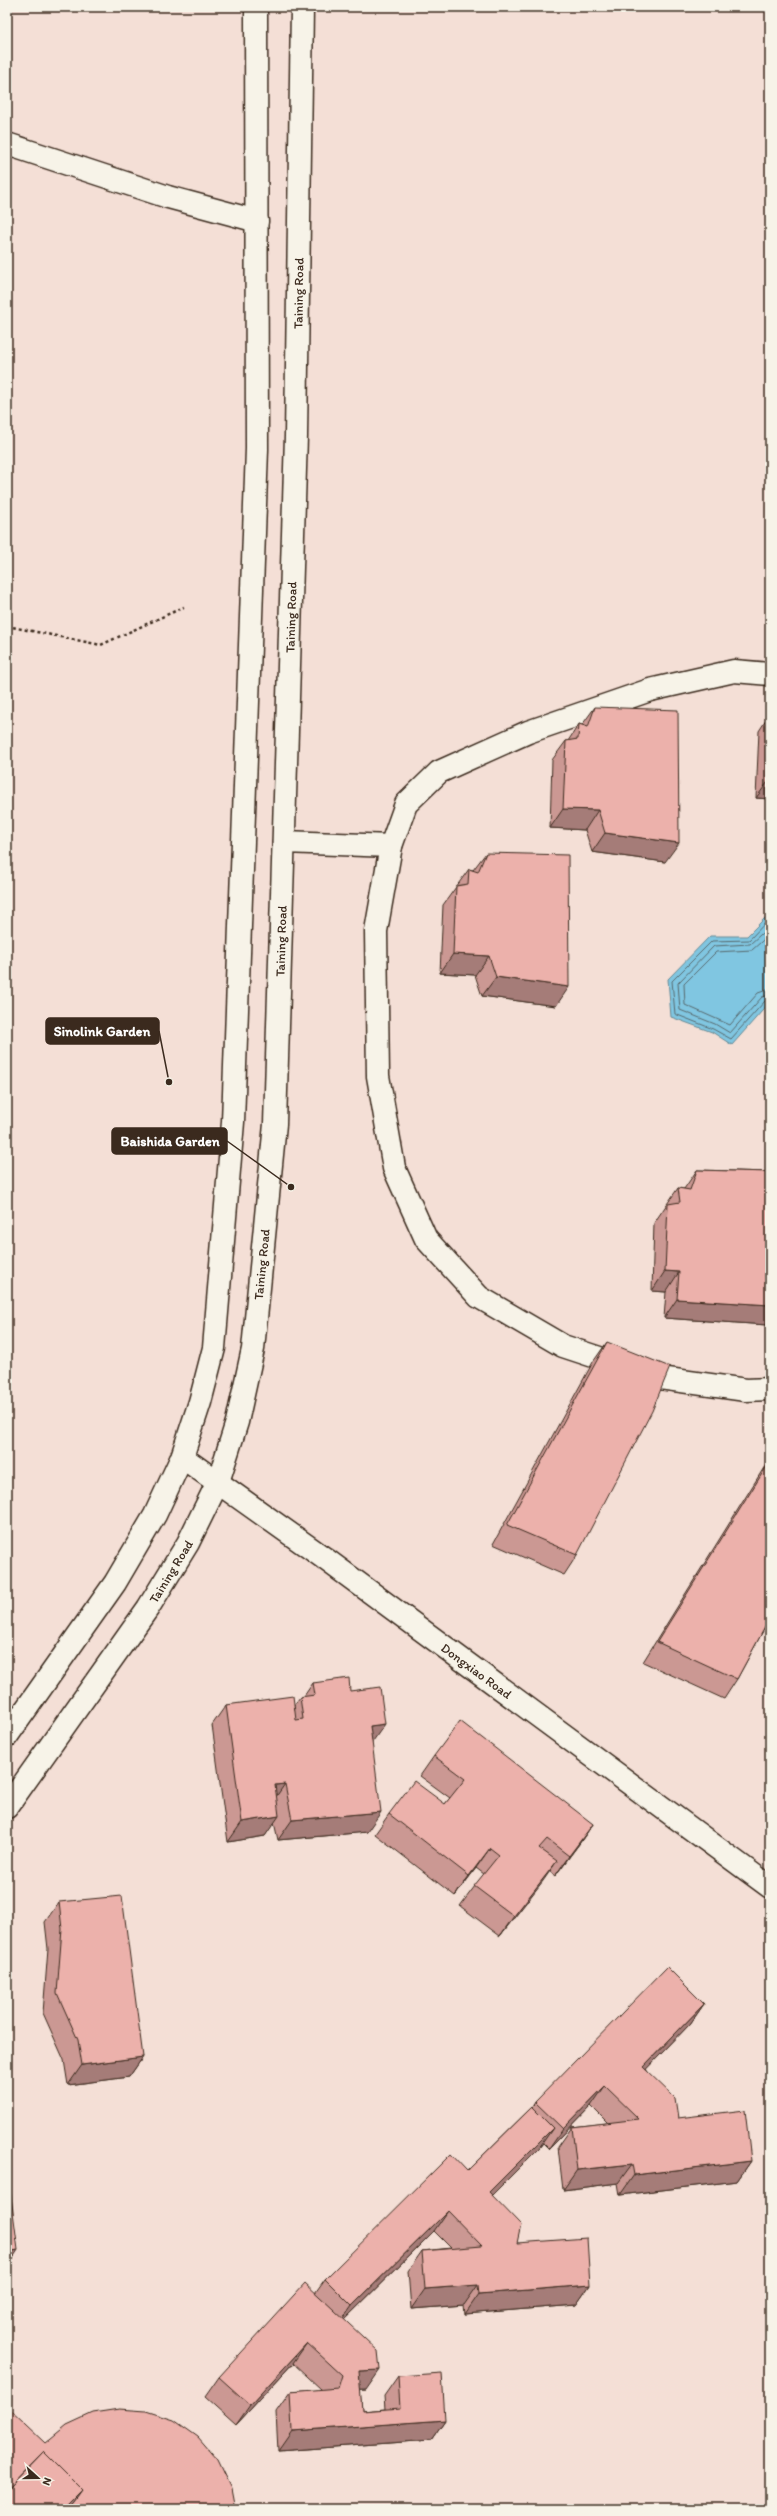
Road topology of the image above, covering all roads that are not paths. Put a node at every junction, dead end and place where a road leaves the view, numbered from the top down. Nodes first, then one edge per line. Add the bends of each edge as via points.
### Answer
1 (256, 7) edge
2 (302, 7) edge
3 (7, 144) edge
4 (257, 221) junction
5 (770, 674) edge
6 (284, 842) junction
7 (390, 846) junction
8 (770, 1389) edge
9 (182, 1457) junction
10 (218, 1482) junction
11 (7, 1736) edge
12 (7, 1807) edge
13 (770, 1887) edge

1 - 4 main road
2 - 6 main road, Taining Road via 296,436
3 - 4 main road via 168,197
4 - 9 main road via 257,457 233,1122 214,1348
5 - 7 main road via 734,671 650,690 528,732 439,772 406,804
6 - 7 main road
6 - 10 main road, Taining Road via 275,1124 253,1349 237,1422
7 - 8 main road via 376,931 378,1076 394,1168 426,1239 480,1297 563,1346 660,1378 746,1390
9 - 10 main road, Dongxiao Road
9 - 11 main road via 155,1515 115,1583
10 - 12 main road, Taining Road via 188,1543 148,1608
10 - 13 main road, Dongxiao Road

